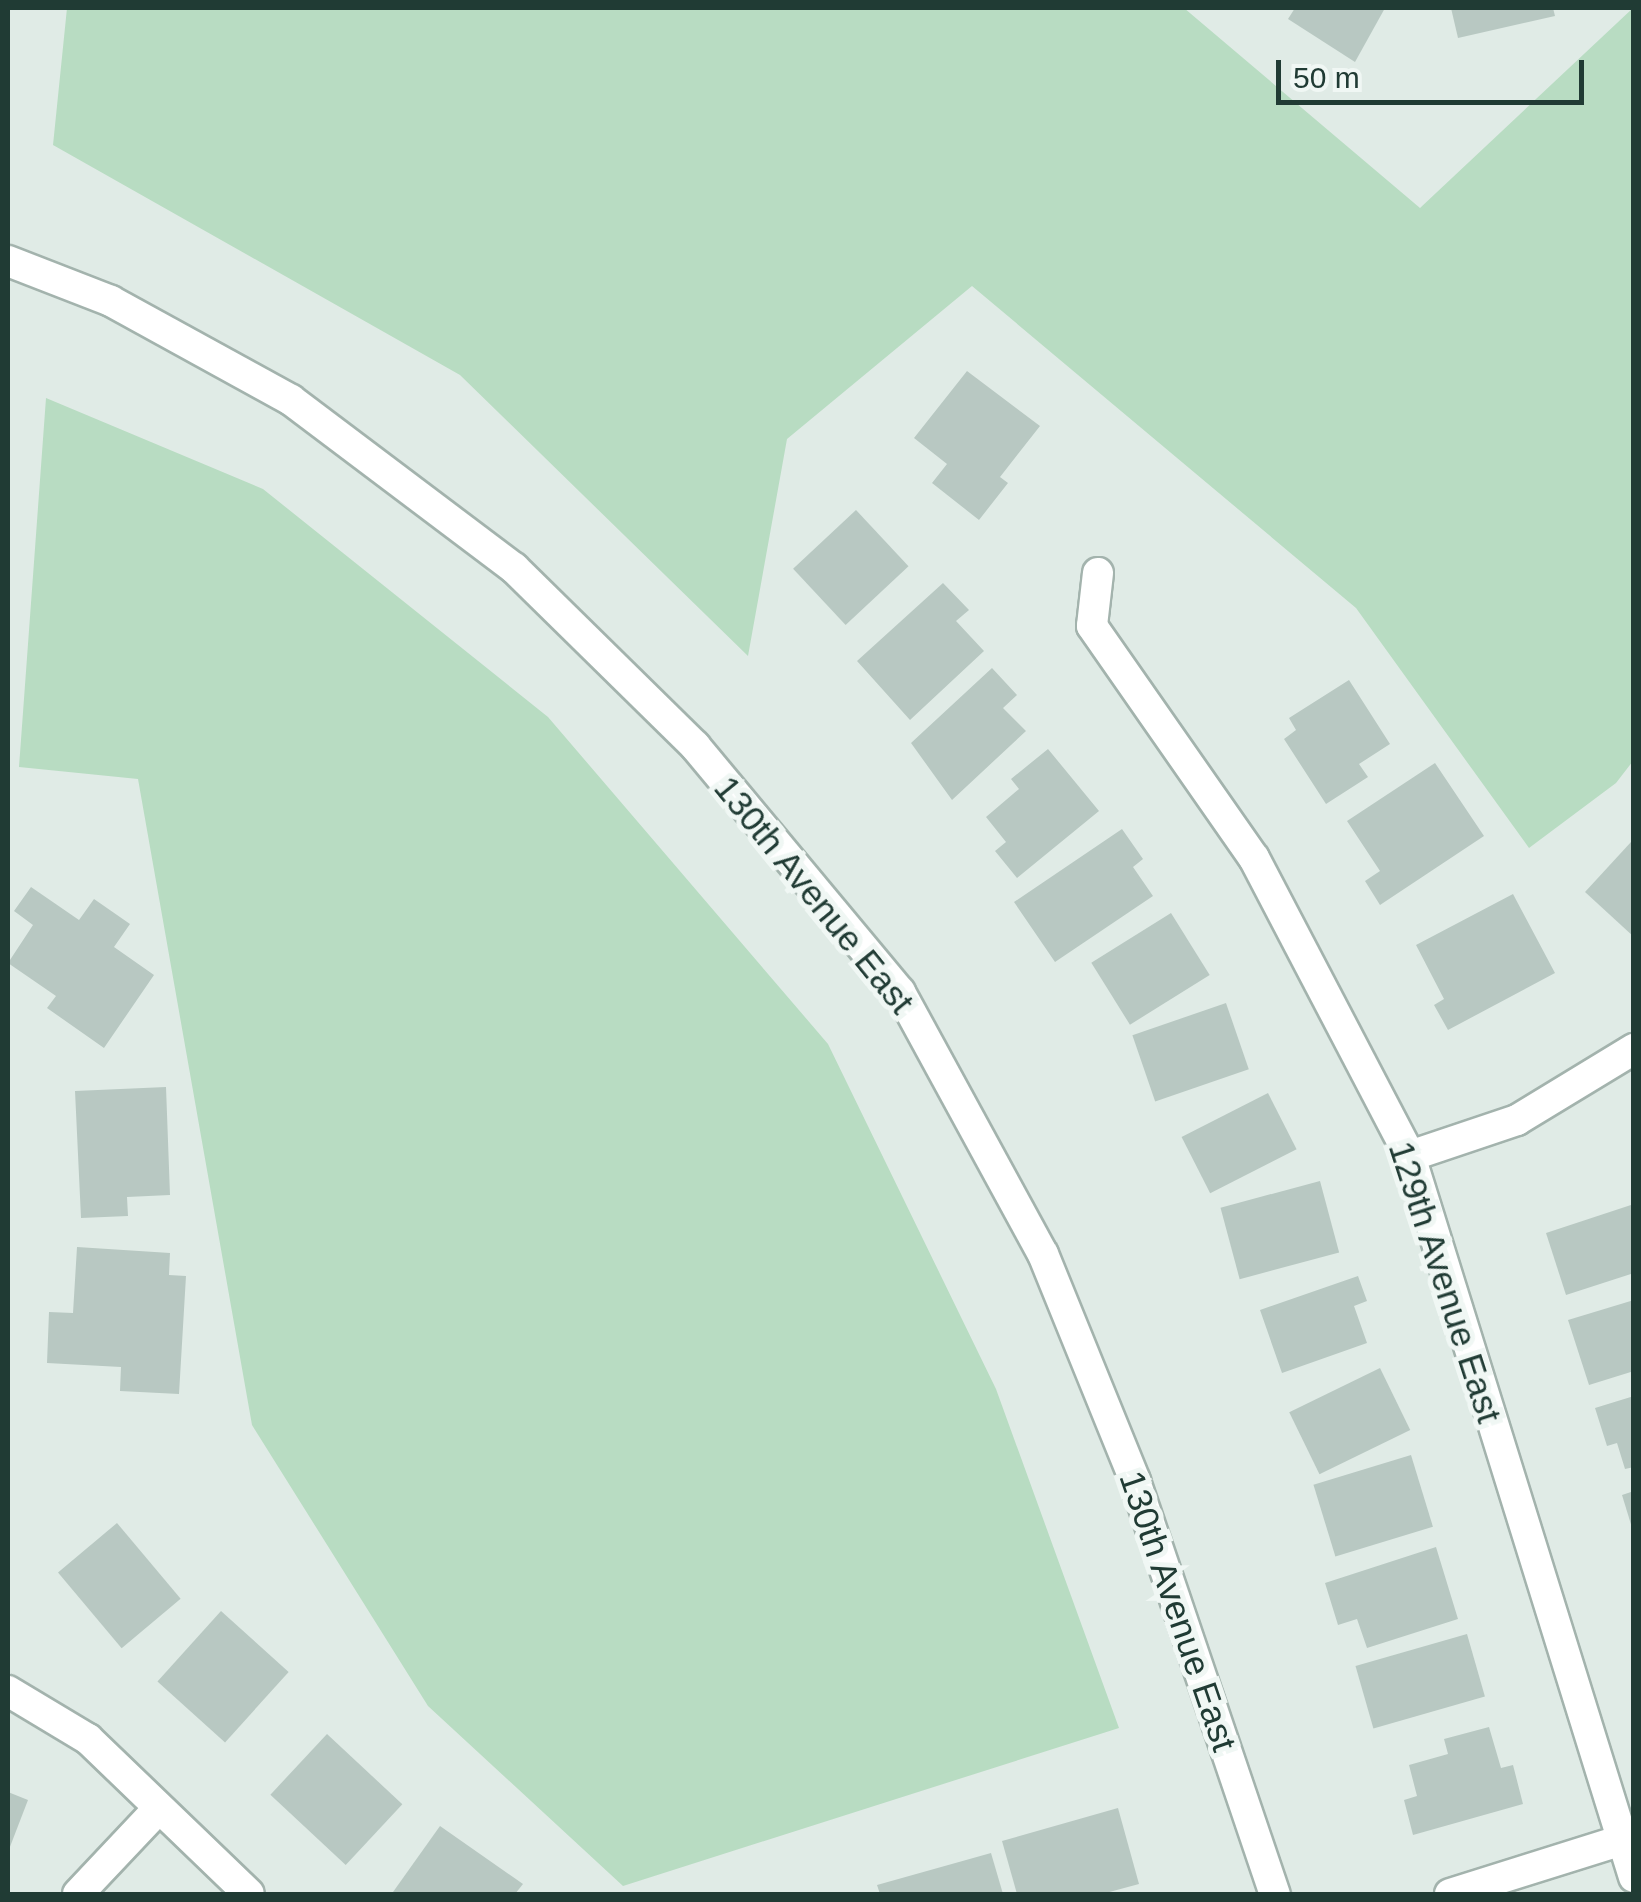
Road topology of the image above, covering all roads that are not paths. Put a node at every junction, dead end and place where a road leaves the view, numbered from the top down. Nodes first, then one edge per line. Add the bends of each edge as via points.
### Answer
1 (8, 261) edge
2 (1098, 574) dead end
3 (1634, 1048) edge
4 (1410, 1156) junction
5 (8, 1692) edge
6 (158, 1809) junction
7 (1622, 1840) junction
8 (1634, 1876) edge
9 (78, 1894) edge
10 (249, 1894) edge
11 (1275, 1894) edge
12 (1450, 1894) edge

1 - 11 street, 130th Avenue East via 111,301 291,400 514,568 695,746 900,992 1043,1254 1135,1481
2 - 4 street, 129th Avenue East via 1092,626 1254,858
3 - 4 street via 1517,1120
4 - 7 street, 129th Avenue East
5 - 6 street via 88,1740
6 - 9 street
6 - 10 street
7 - 8 street, 129th Avenue East
7 - 12 street

